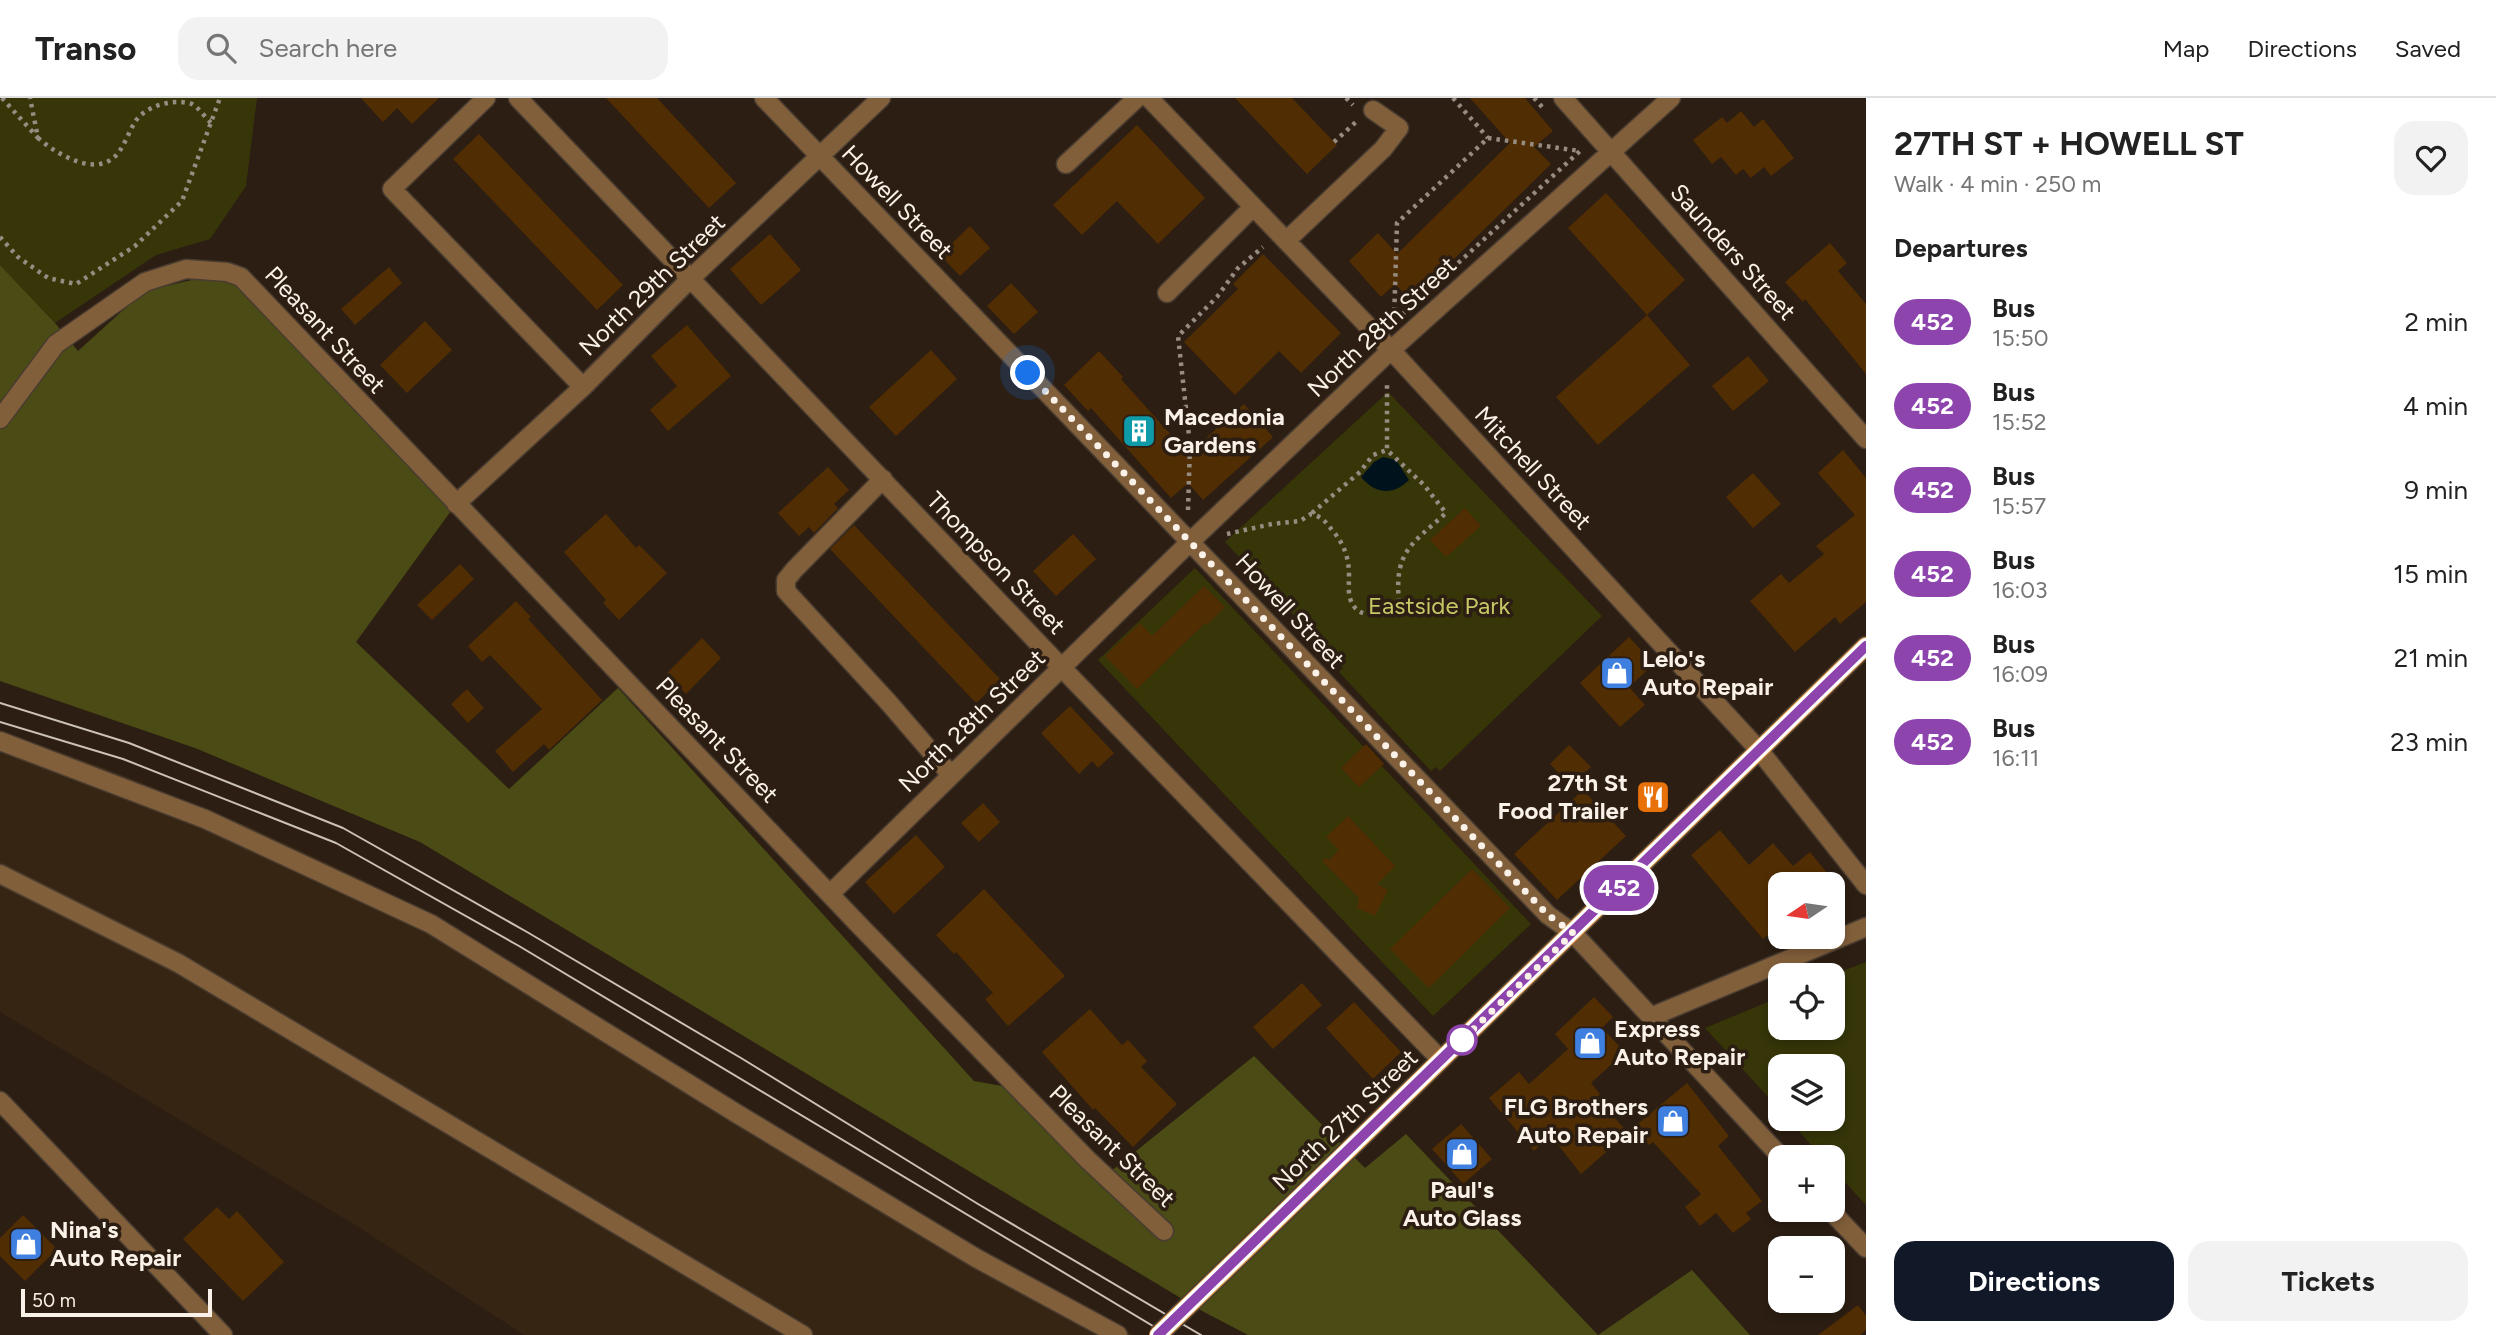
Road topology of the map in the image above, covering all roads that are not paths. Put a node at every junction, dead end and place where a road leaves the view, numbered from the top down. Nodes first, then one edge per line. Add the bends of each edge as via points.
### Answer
1 (486, 98) edge
2 (518, 98) edge
3 (764, 98) edge
4 (881, 98) edge
5 (1138, 98) edge
6 (1149, 98) edge
7 (1563, 98) edge
8 (1671, 98) edge
9 (1368, 113) road end
10 (1611, 152) junction
11 (821, 157) junction
12 (1066, 163) dead end
13 (1254, 207) junction
14 (1286, 241) junction
15 (691, 278) junction
16 (1167, 293) dead end
17 (1391, 350) junction
18 (583, 387) junction
19 (0, 419) edge
20 (1866, 439) edge
21 (883, 479) junction
22 (456, 504) junction
23 (1190, 542) junction
24 (1866, 646) edge
25 (1062, 667) junction
26 (0, 741) edge
27 (1759, 750) junction
28 (951, 775) junction
29 (0, 874) edge
30 (1866, 885) edge
31 (831, 893) junction
32 (1866, 927) edge
33 (1573, 933) junction
34 (1653, 1016) junction
35 (1441, 1060) junction
36 (0, 1101) edge
37 (1770, 1145) edge
38 (1841, 1222) edge
39 (1164, 1231) dead end
40 (1866, 1248) edge
41 (223, 1335) edge
42 (803, 1335) edge
43 (1118, 1335) edge
44 (1158, 1335) edge

1 - 18 street via 393,189
2 - 15 street, Thompson Street
3 - 11 street, Howell Street
4 - 11 street, North 29th Street
5 - 12 street
6 - 13 street, Mitchell Street
7 - 10 street, Saunders Street
8 - 10 street, North 28th Street
9 - 14 street via 1399,128 1383,149
10 - 17 street, North 28th Street
10 - 20 street, Saunders Street
11 - 15 street, North 29th Street
11 - 23 street, Howell Street
13 - 14 street, Mitchell Street
13 - 16 street
14 - 17 street, Mitchell Street
15 - 18 street, North 29th Street
15 - 21 street, Thompson Street
17 - 23 street, North 28th Street
17 - 27 street, Mitchell Street
18 - 22 street, North 29th Street
19 - 22 street, Pleasant Street via 56,344 145,282 186,269 227,272 241,277
21 - 25 street, Thompson Street
21 - 28 street via 794,570 786,580 786,591
22 - 31 street, Pleasant Street
23 - 25 street, North 28th Street
23 - 33 street, Howell Street via 1548,915
24 - 27 main road, North 27th Street
25 - 28 street, North 28th Street
25 - 35 street, Thompson Street
26 - 43 street via 205,818 431,924 976,1258
27 - 30 street, Mitchell Street
27 - 33 main road, North 27th Street
28 - 31 street, North 28th Street
29 - 42 street via 178,963
31 - 39 street, Pleasant Street via 1088,1160
32 - 34 street
33 - 34 street, Howell Street
33 - 35 main road, North 27th Street
34 - 37 street, Howell Street
35 - 44 main road, North 27th Street, bridge
36 - 41 street
38 - 40 street

